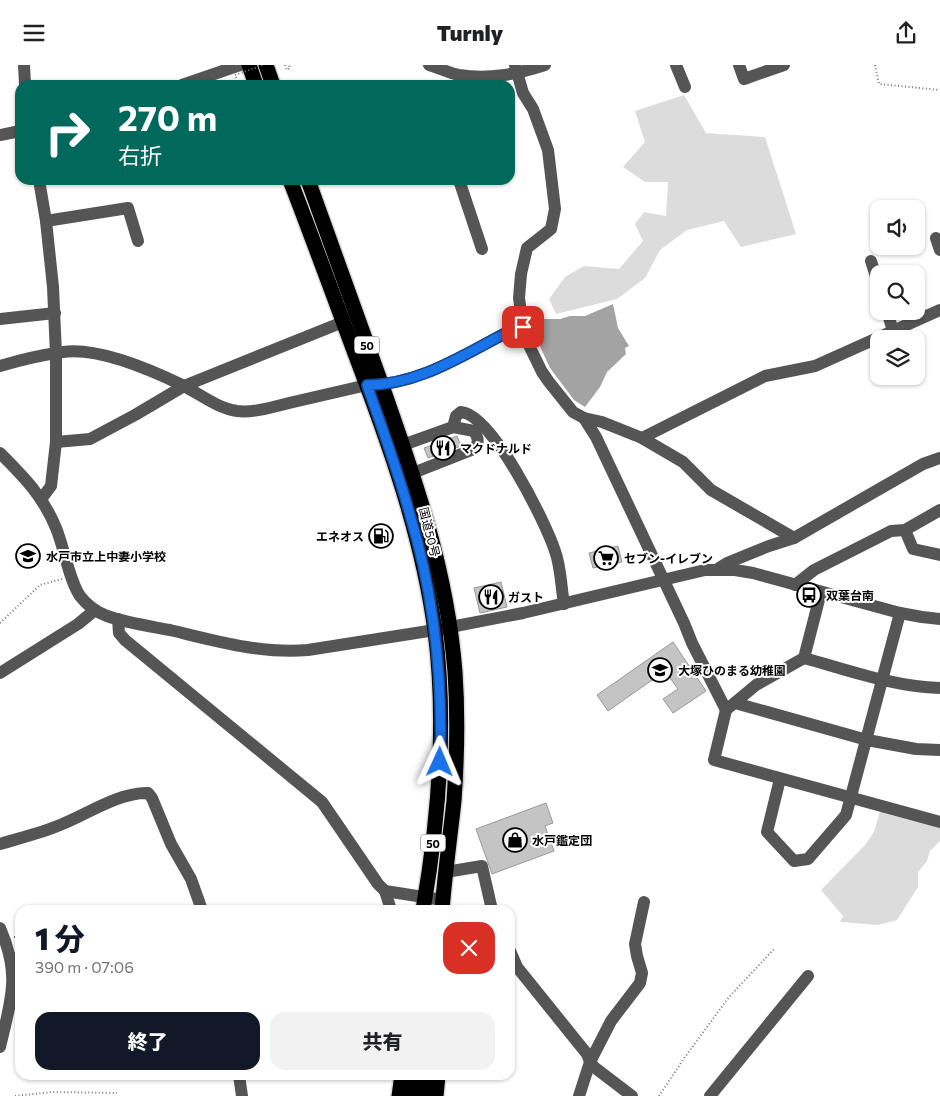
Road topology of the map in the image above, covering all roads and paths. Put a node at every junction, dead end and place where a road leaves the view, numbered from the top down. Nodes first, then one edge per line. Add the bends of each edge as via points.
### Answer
1 (24, 65) edge
2 (249, 65) edge
3 (264, 65) edge
4 (285, 65) edge
5 (289, 65) edge
6 (429, 65) edge
7 (545, 65) edge
8 (676, 65) edge
9 (739, 65) edge
10 (784, 65) edge
11 (875, 65) edge
12 (516, 69) edge
13 (237, 70) edge
14 (25, 80) edge
15 (200, 80) edge
16 (254, 80) edge
17 (271, 80) edge
18 (459, 80) edge
19 (684, 87) dead end
20 (940, 90) edge
21 (15, 132) edge
22 (0, 135) edge
23 (40, 185) edge
24 (292, 185) edge
25 (310, 185) edge
26 (461, 185) edge
27 (46, 221) junction
28 (138, 241) dead end
29 (482, 249) dead end
30 (871, 261) dead end
31 (872, 265) edge
32 (940, 310) edge
33 (55, 313) junction
34 (0, 319) edge
35 (343, 322) junction
36 (523, 327) junction
37 (895, 330) edge
38 (870, 341) edge
39 (56, 354) junction
40 (0, 366) edge
41 (374, 385) junction
42 (184, 386) junction
43 (584, 418) junction
44 (453, 427) junction
45 (642, 438) junction
46 (56, 442) junction
47 (403, 445) junction
48 (0, 453) edge
49 (940, 458) edge
50 (413, 473) junction
51 (42, 499) junction
52 (940, 511) edge
53 (905, 529) junction
54 (794, 538) junction
55 (940, 555) edge
56 (718, 569) junction
57 (72, 576) junction
58 (663, 579) junction
59 (795, 585) junction
60 (821, 592) junction
61 (564, 604) junction
62 (95, 610) junction
63 (900, 613) junction
64 (118, 619) junction
65 (940, 619) edge
66 (0, 623) edge
67 (450, 627) junction
68 (435, 630) junction
69 (804, 658) junction
70 (0, 673) edge
71 (883, 680) junction
72 (940, 687) edge
73 (730, 707) junction
74 (867, 740) junction
75 (940, 749) edge
76 (780, 779) junction
77 (851, 798) junction
78 (940, 822) edge
79 (0, 844) edge
80 (446, 873) junction
81 (385, 891) junction
82 (424, 903) edge
83 (644, 903) dead end
84 (200, 905) edge
85 (389, 905) edge
86 (442, 905) edge
87 (491, 905) edge
88 (0, 928) edge
89 (775, 948) dead end
90 (515, 962) edge
91 (808, 976) dead end
92 (4, 1012) edge
93 (0, 1047) edge
94 (590, 1062) junction
95 (240, 1080) edge
96 (401, 1080) edge
97 (412, 1080) edge
98 (426, 1080) edge
99 (438, 1080) edge
100 (117, 1093) dead end
101 (15, 1096) edge
102 (242, 1096) edge
103 (399, 1096) edge
104 (410, 1096) edge
105 (424, 1096) edge
106 (436, 1096) edge
107 (579, 1096) edge
108 (632, 1096) edge
109 (659, 1096) edge
110 (710, 1096) edge

1 - 14 street
2 - 16 highway
3 - 13 path, bridge
3 - 17 highway
4 - 5 path via 287,70
6 - 18 street
7 - 12 street
8 - 19 street
9 - 10 street via 744,79
11 - 20 path via 878,84
12 - 18 street via 500,76
12 - 36 street via 548,149 555,209 551,229 527,248 518,299
13 - 15 street
21 - 22 street
23 - 27 street
24 - 35 highway, 国道50号 / 50
25 - 41 highway, 国道50号 / 50
26 - 29 street
27 - 28 street via 128,208
27 - 33 street
30 - 31 street
32 - 37 street
33 - 34 street
33 - 39 street
35 - 41 highway, 国道50号 / 50
35 - 42 street
36 - 41 street via 434,370
36 - 43 street via 542,373 573,412
38 - 45 street via 815,366 765,376
39 - 40 street
39 - 42 street via 107,356 150,370
39 - 46 street
41 - 42 street via 257,411 238,411 213,403
41 - 47 highway, 国道50号 / 50
41 - 68 highway, 国道50号 / 50 via 411,516
42 - 46 street via 90,439
43 - 45 street
43 - 58 street
44 - 47 street
44 - 50 street via 474,431 478,445
44 - 61 street via 456,416 461,412 470,415 501,447 524,484 556,552
45 - 54 street via 683,462 710,490
46 - 51 street via 51,486
47 - 50 highway, 国道50号 / 50
48 - 51 street
49 - 54 street via 924,463
50 - 67 highway, 国道50号 / 50 via 425,510
51 - 57 street
52 - 53 street
53 - 55 street via 913,549
53 - 59 street via 891,531 814,570
54 - 56 street
56 - 58 street
56 - 59 street via 753,573
57 - 62 street via 78,593
57 - 66 path via 40,585
58 - 61 street
58 - 73 street via 692,643
59 - 60 street
60 - 63 street
60 - 69 street
61 - 67 street
62 - 64 street
62 - 70 street
63 - 65 street
63 - 71 street
64 - 68 street via 252,649 287,652
64 - 81 street via 119,633 125,640 322,802
67 - 68 street
67 - 80 highway, 国道50号 / 50 via 457,749
68 - 82 highway, 国道50号 / 50 via 439,675 438,803
69 - 71 street
69 - 73 street via 756,685
71 - 72 street
71 - 74 street
73 - 74 street
73 - 76 street via 714,760
74 - 75 street via 916,749
74 - 77 street
76 - 77 street
76 - 77 street via 767,832 794,861 808,859 846,815
77 - 78 street
79 - 84 street via 60,826 113,801 148,793 191,879
80 - 86 highway, 国道50号 / 50
80 - 87 street via 482,866
81 - 82 street
81 - 85 street
82 - 86 street
83 - 94 street via 636,944 642,973 640,983 611,1021
88 - 92 street via 12,961 13,989
89 - 109 path via 730,997
90 - 94 street via 588,1054
91 - 110 street
92 - 93 street
94 - 107 street
94 - 108 street
95 - 102 street
96 - 103 highway
97 - 104 highway
98 - 105 highway
99 - 106 highway
100 - 101 path via 52,1092

